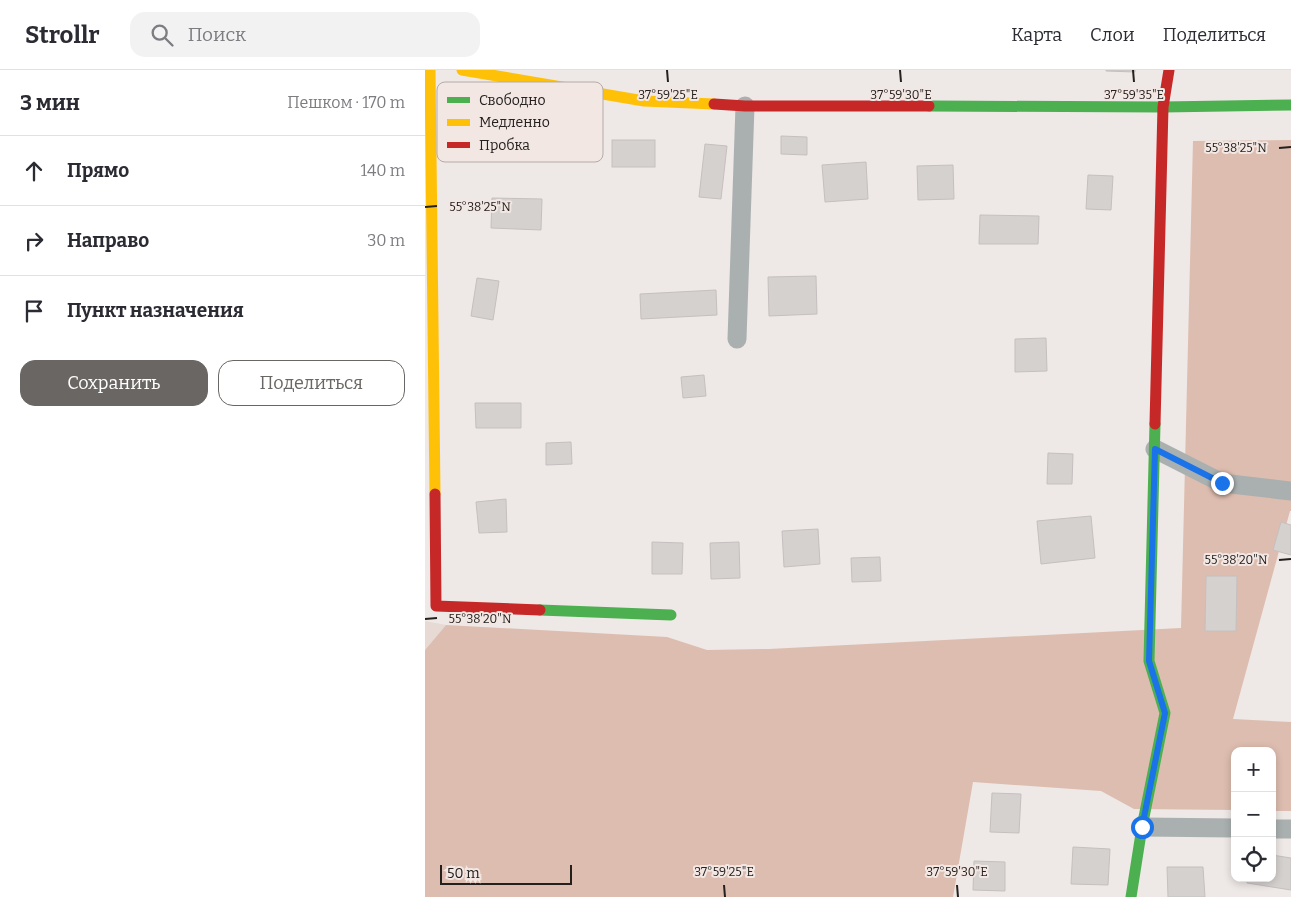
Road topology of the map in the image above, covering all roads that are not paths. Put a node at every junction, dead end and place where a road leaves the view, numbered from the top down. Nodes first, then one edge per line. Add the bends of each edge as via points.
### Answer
1 (430, 70) edge
2 (462, 70) edge
3 (1169, 70) edge
4 (532, 82) edge
5 (603, 94) edge
6 (1291, 105) edge
7 (745, 106) junction
8 (1163, 107) junction
9 (737, 338) dead end
10 (1155, 449) junction
11 (1291, 490) edge
12 (671, 616) dead end
13 (1142, 827) junction
14 (1231, 828) edge
15 (1276, 829) edge
16 (1291, 829) edge
17 (1131, 897) edge

1 - 12 street via 436,606
2 - 4 street
3 - 8 street
5 - 7 street via 644,101
6 - 8 street
7 - 8 street
7 - 9 street
8 - 10 street
10 - 11 street via 1222,483
10 - 13 street via 1149,661 1165,713
13 - 14 street
13 - 17 street
15 - 16 street

